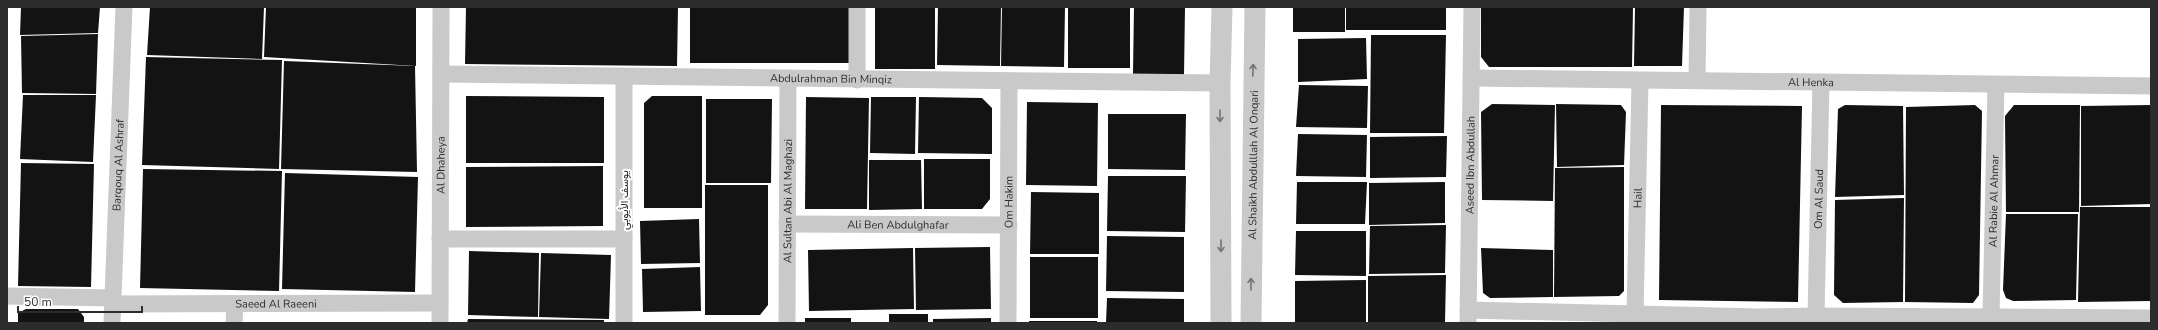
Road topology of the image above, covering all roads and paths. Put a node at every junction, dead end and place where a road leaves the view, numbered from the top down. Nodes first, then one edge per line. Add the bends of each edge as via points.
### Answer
1 (124, 7) edge
2 (441, 7) edge
3 (858, 7) edge
4 (1222, 7) edge
5 (1255, 7) edge
6 (1472, 7) edge
7 (1698, 7) edge
8 (441, 74) junction
9 (624, 77) junction
10 (1472, 78) junction
11 (788, 79) junction
12 (857, 80) junction
13 (1697, 80) junction
14 (1640, 81) junction
15 (1009, 82) junction
16 (1821, 82) junction
17 (1220, 83) junction
18 (1996, 85) junction
19 (2151, 86) edge
20 (787, 224) junction
21 (1009, 225) junction
22 (440, 239) junction
23 (624, 239) junction
24 (7, 296) edge
25 (112, 301) junction
26 (440, 303) junction
27 (235, 304) junction
28 (1635, 315) junction
29 (1468, 316) edge
30 (1816, 316) junction
31 (1991, 316) junction
32 (2151, 318) edge
33 (1758, 320) edge
34 (1883, 320) edge
35 (112, 323) edge
36 (234, 323) edge
37 (440, 323) edge
38 (624, 323) edge
39 (787, 323) edge
40 (1008, 323) edge
41 (1221, 323) edge
42 (1251, 323) edge

1 - 25 street, Barqouq Al Ashraf
2 - 8 street, Al Dhaheya
3 - 12 street
4 - 17 street
42 -> 5 street, Al Shaikh Abdulllah Al Onqari
6 - 10 street, Aseed Ibn Abdullah
7 - 13 street
8 - 9 street, Abdulrahman Bin Minqiz
8 - 22 street, Al Dhaheya
9 - 11 street, Abdulrahman Bin Minqiz
9 - 23 street, يوسف الأيوبي
10 - 14 street, Al Henka
10 - 29 street, Aseed Ibn Abdullah
11 - 12 street, Abdulrahman Bin Minqiz
11 - 20 street, Al Sultan Abi Al Maghazi
12 - 15 street, Abdulrahman Bin Minqiz
13 - 14 street, Al Henka
13 - 16 street, Al Henka
14 - 28 street, Hail
15 - 17 street, Abdulrahman Bin Minqiz
15 - 21 street, Om Hakim
16 - 18 street, Al Henka
16 - 30 street, Om Al Saud
17 -> 41 street
18 - 19 street, Al Henka
18 - 31 street, Al Rabie Al Ahmar
20 - 21 street, Ali Ben Abdulghafar
20 - 39 street, Al Sultan Abi Al Maghazi
21 - 40 street, Om Hakim
22 - 23 street
22 - 26 street, Al Dhaheya
23 - 38 street, يوسف الأيوبي
24 - 25 street, Saeed Al Raeeni
25 - 27 street, Saeed Al Raeeni
25 - 35 street, Barqouq Al Ashraf
26 - 27 street, Saeed Al Raeeni
26 - 37 street, Al Dhaheya
27 - 36 street
28 - 29 street
28 - 33 street
30 - 33 street
30 - 34 street
31 - 32 street
31 - 34 street

